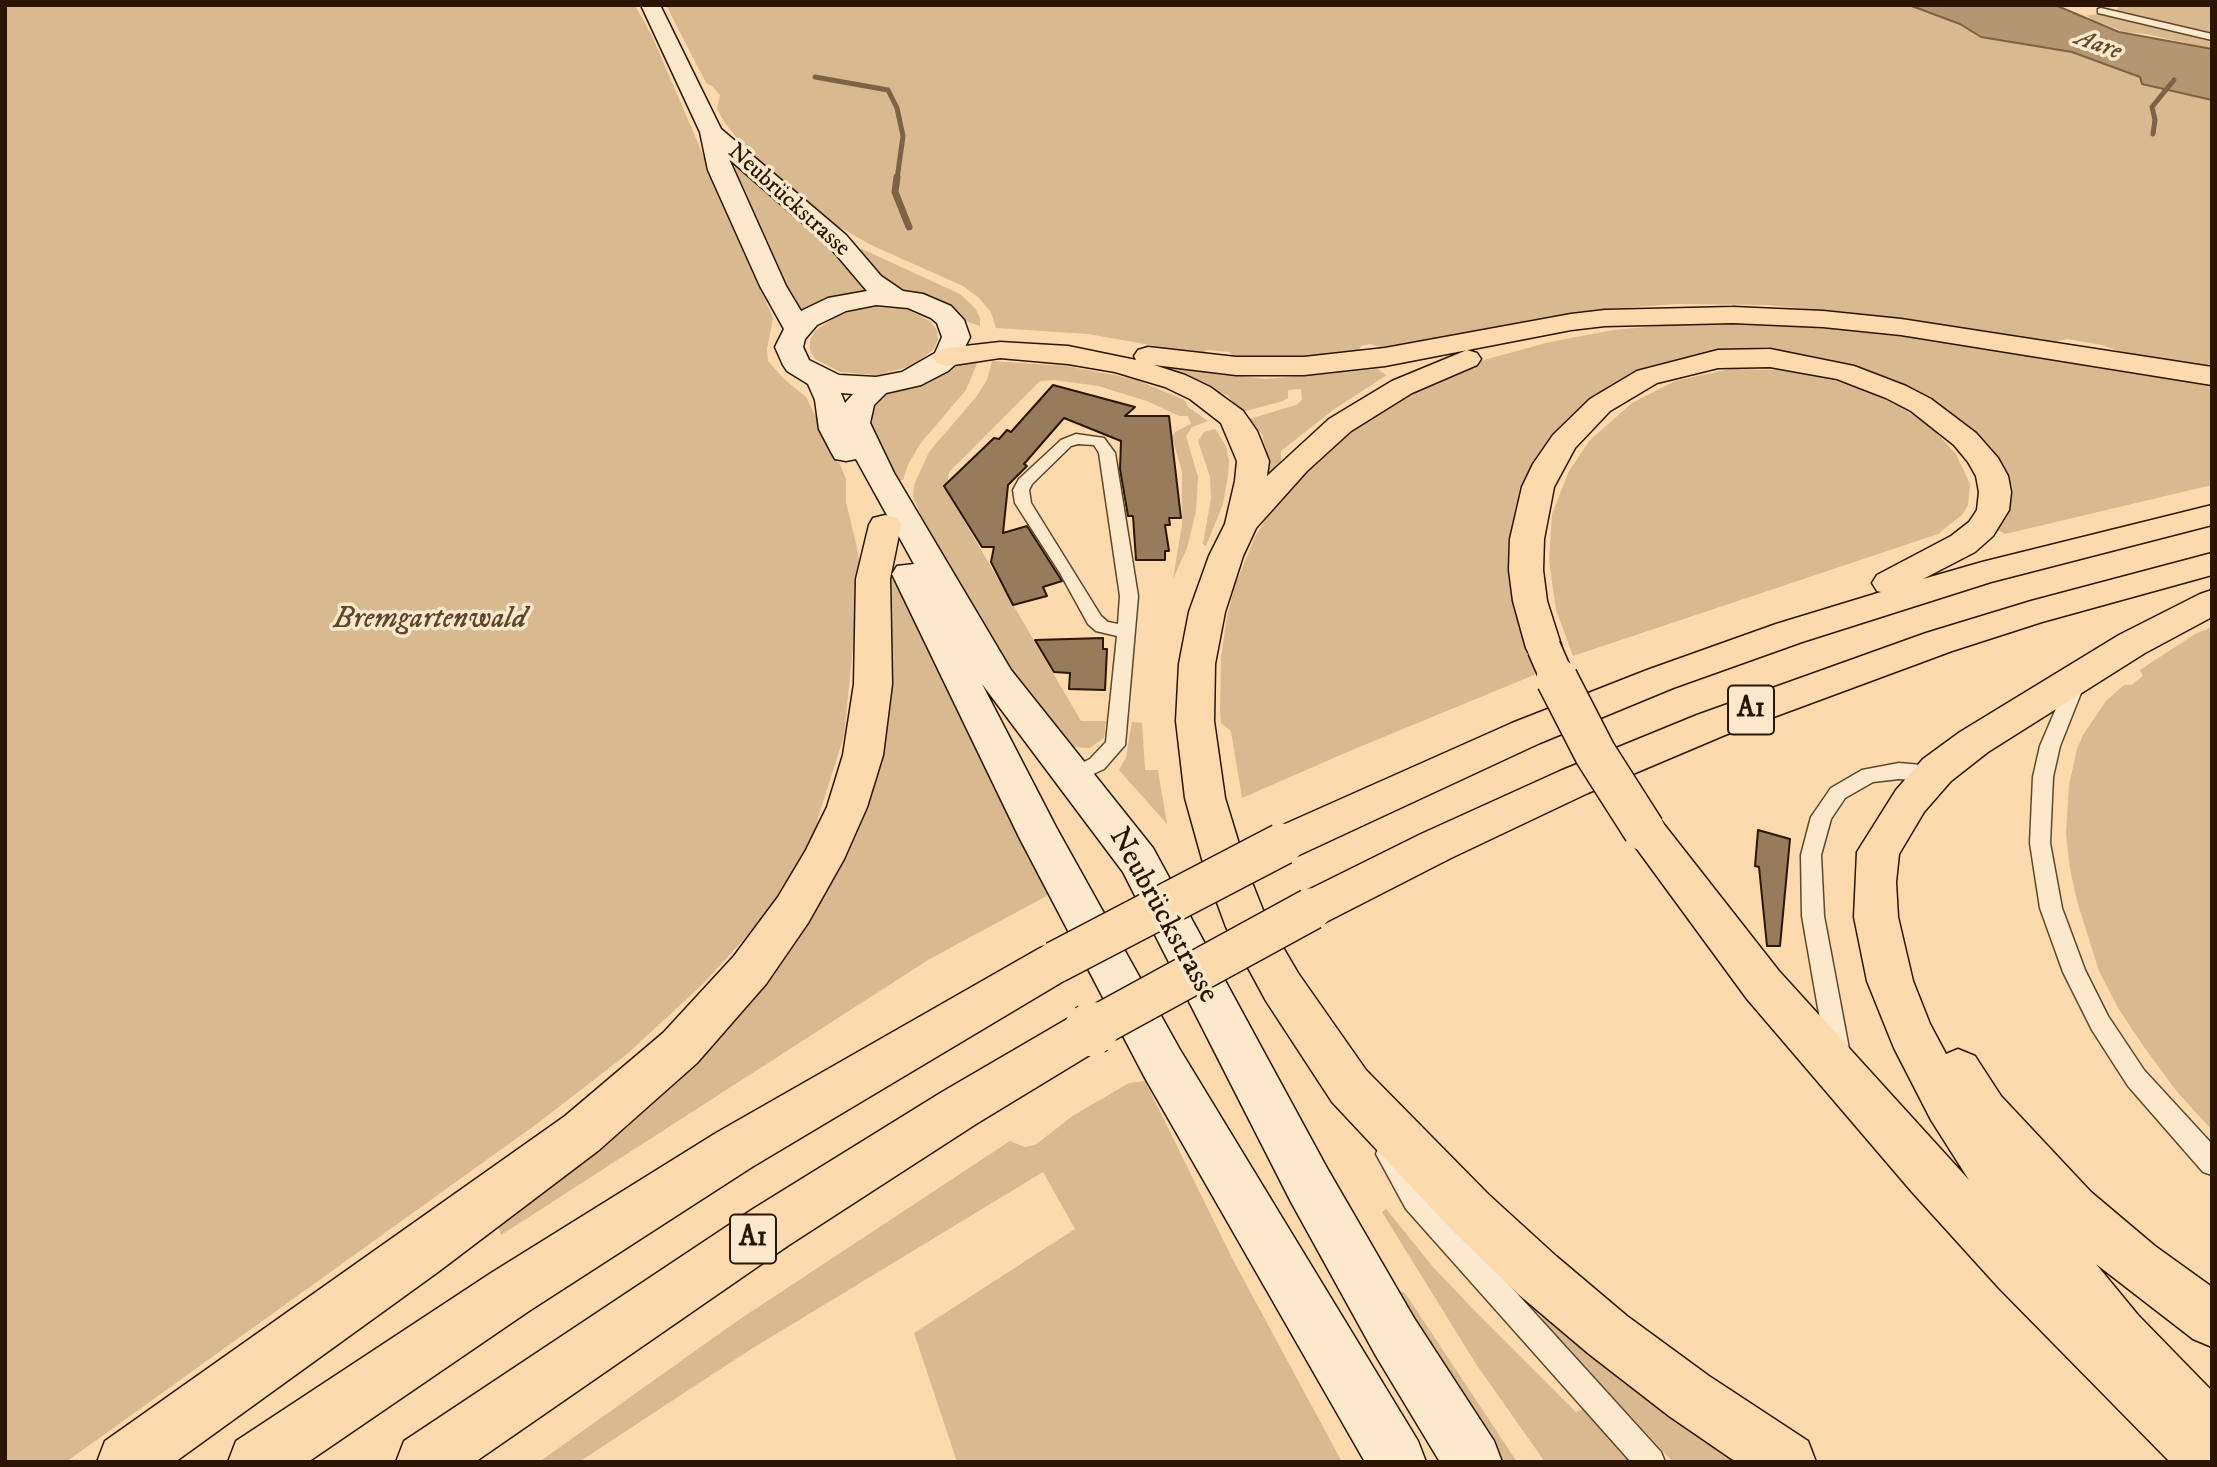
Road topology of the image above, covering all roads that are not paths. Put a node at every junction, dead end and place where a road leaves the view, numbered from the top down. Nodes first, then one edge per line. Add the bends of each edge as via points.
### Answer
1 (650, 5) edge
2 (2101, 10) dead end
3 (2212, 37) edge
4 (711, 132) junction
5 (895, 298) junction
6 (1664, 317) junction
7 (797, 328) junction
8 (951, 343) junction
9 (2212, 376) edge
10 (820, 379) junction
11 (876, 386) junction
12 (2212, 515) edge
13 (1241, 524) junction
14 (885, 525) junction
15 (2212, 564) edge
16 (2212, 602) edge
17 (1126, 632) junction
18 (1789, 633) junction
19 (2078, 678) junction
20 (1933, 774) junction
21 (1074, 775) junction
22 (1901, 818) junction
23 (1842, 1076) junction
24 (1349, 1086) junction
25 (2212, 1163) edge
26 (2212, 1320) edge
27 (2212, 1432) edge
28 (126, 1462) edge
29 (257, 1462) edge
30 (425, 1462) edge
31 (1397, 1462) edge
32 (1473, 1462) edge
33 (1651, 1462) edge
34 (1787, 1462) edge
35 (2211, 1462) edge

1 - 4 main road, Neubrückstrasse
2 - 3 lane
4 - 5 main road, Neubrückstrasse via 837,240 872,282
4 - 7 main road, Neubrückstrasse via 720,170
5 - 7 main road via 838,304
5 - 8 main road via 941,312
6 - 8 highway via 1571,322 1385,357 1271,367 1177,360 1082,344 986,337
6 - 9 highway via 1776,316 1859,322
6 - 13 highway via 1543,337 1424,376 1372,403 1330,433
7 - 10 main road via 791,338 791,357
8 - 11 main road via 918,376
8 - 13 highway via 1079,357 1146,371 1200,393 1232,417 1249,446 1252,471
10 - 11 main road
10 - 14 main road via 830,400 834,429
11 - 21 main road, Neubrückstrasse via 855,415 860,438 984,658
12 - 18 highway, A1 via 1982,573
13 - 24 highway via 1214,589 1197,664 1195,721 1205,799 1248,927
14 - 28 highway via 873,579 873,684 863,755 823,859 750,970 680,1048 582,1133
14 - 31 main road via 1040,837 1162,1063
15 - 30 highway, A1, bridge via 1939,642 1723,720 1574,782 1311,909 959,1108 771,1227
16 - 19 highway via 2166,624
17 - 17 lane via 1129,596 1107,453 1099,441 1076,439 1025,482 1023,503 1094,620 1102,627
17 - 21 lane via 1115,745 1097,764
18 - 23 highway, bridge via 1963,544 1981,529 1993,510 1995,492 1982,458 1965,439 1942,419 1896,392 1844,372 1770,358 1718,359 1671,368 1622,390 1579,424 1538,486 1527,539 1530,601 1544,648 1589,742 1644,830 1763,985
18 - 29 highway, A1, bridge via 1526,733 1282,844 1056,962 734,1150 510,1292
19 - 20 highway via 1974,742
19 - 25 lane via 2050,746 2043,777 2040,843 2051,908 2074,972 2100,1023 2136,1078
20 - 22 highway
20 - 23 lane via 1899,771 1869,775 1838,793 1821,817 1811,855 1812,916
21 - 32 main road, Neubrückstrasse via 1138,860 1315,1197
22 - 26 highway via 1898,889 1903,935 1915,984 1950,1058 1984,1112 2073,1210 2136,1265
22 - 27 highway via 1878,852 1876,917 1890,981 1923,1058 1975,1146 2061,1264 2119,1334
23 - 35 highway via 2018,1269
24 - 33 lane via 1415,1200
24 - 34 highway via 1470,1212 1563,1297 1678,1388

